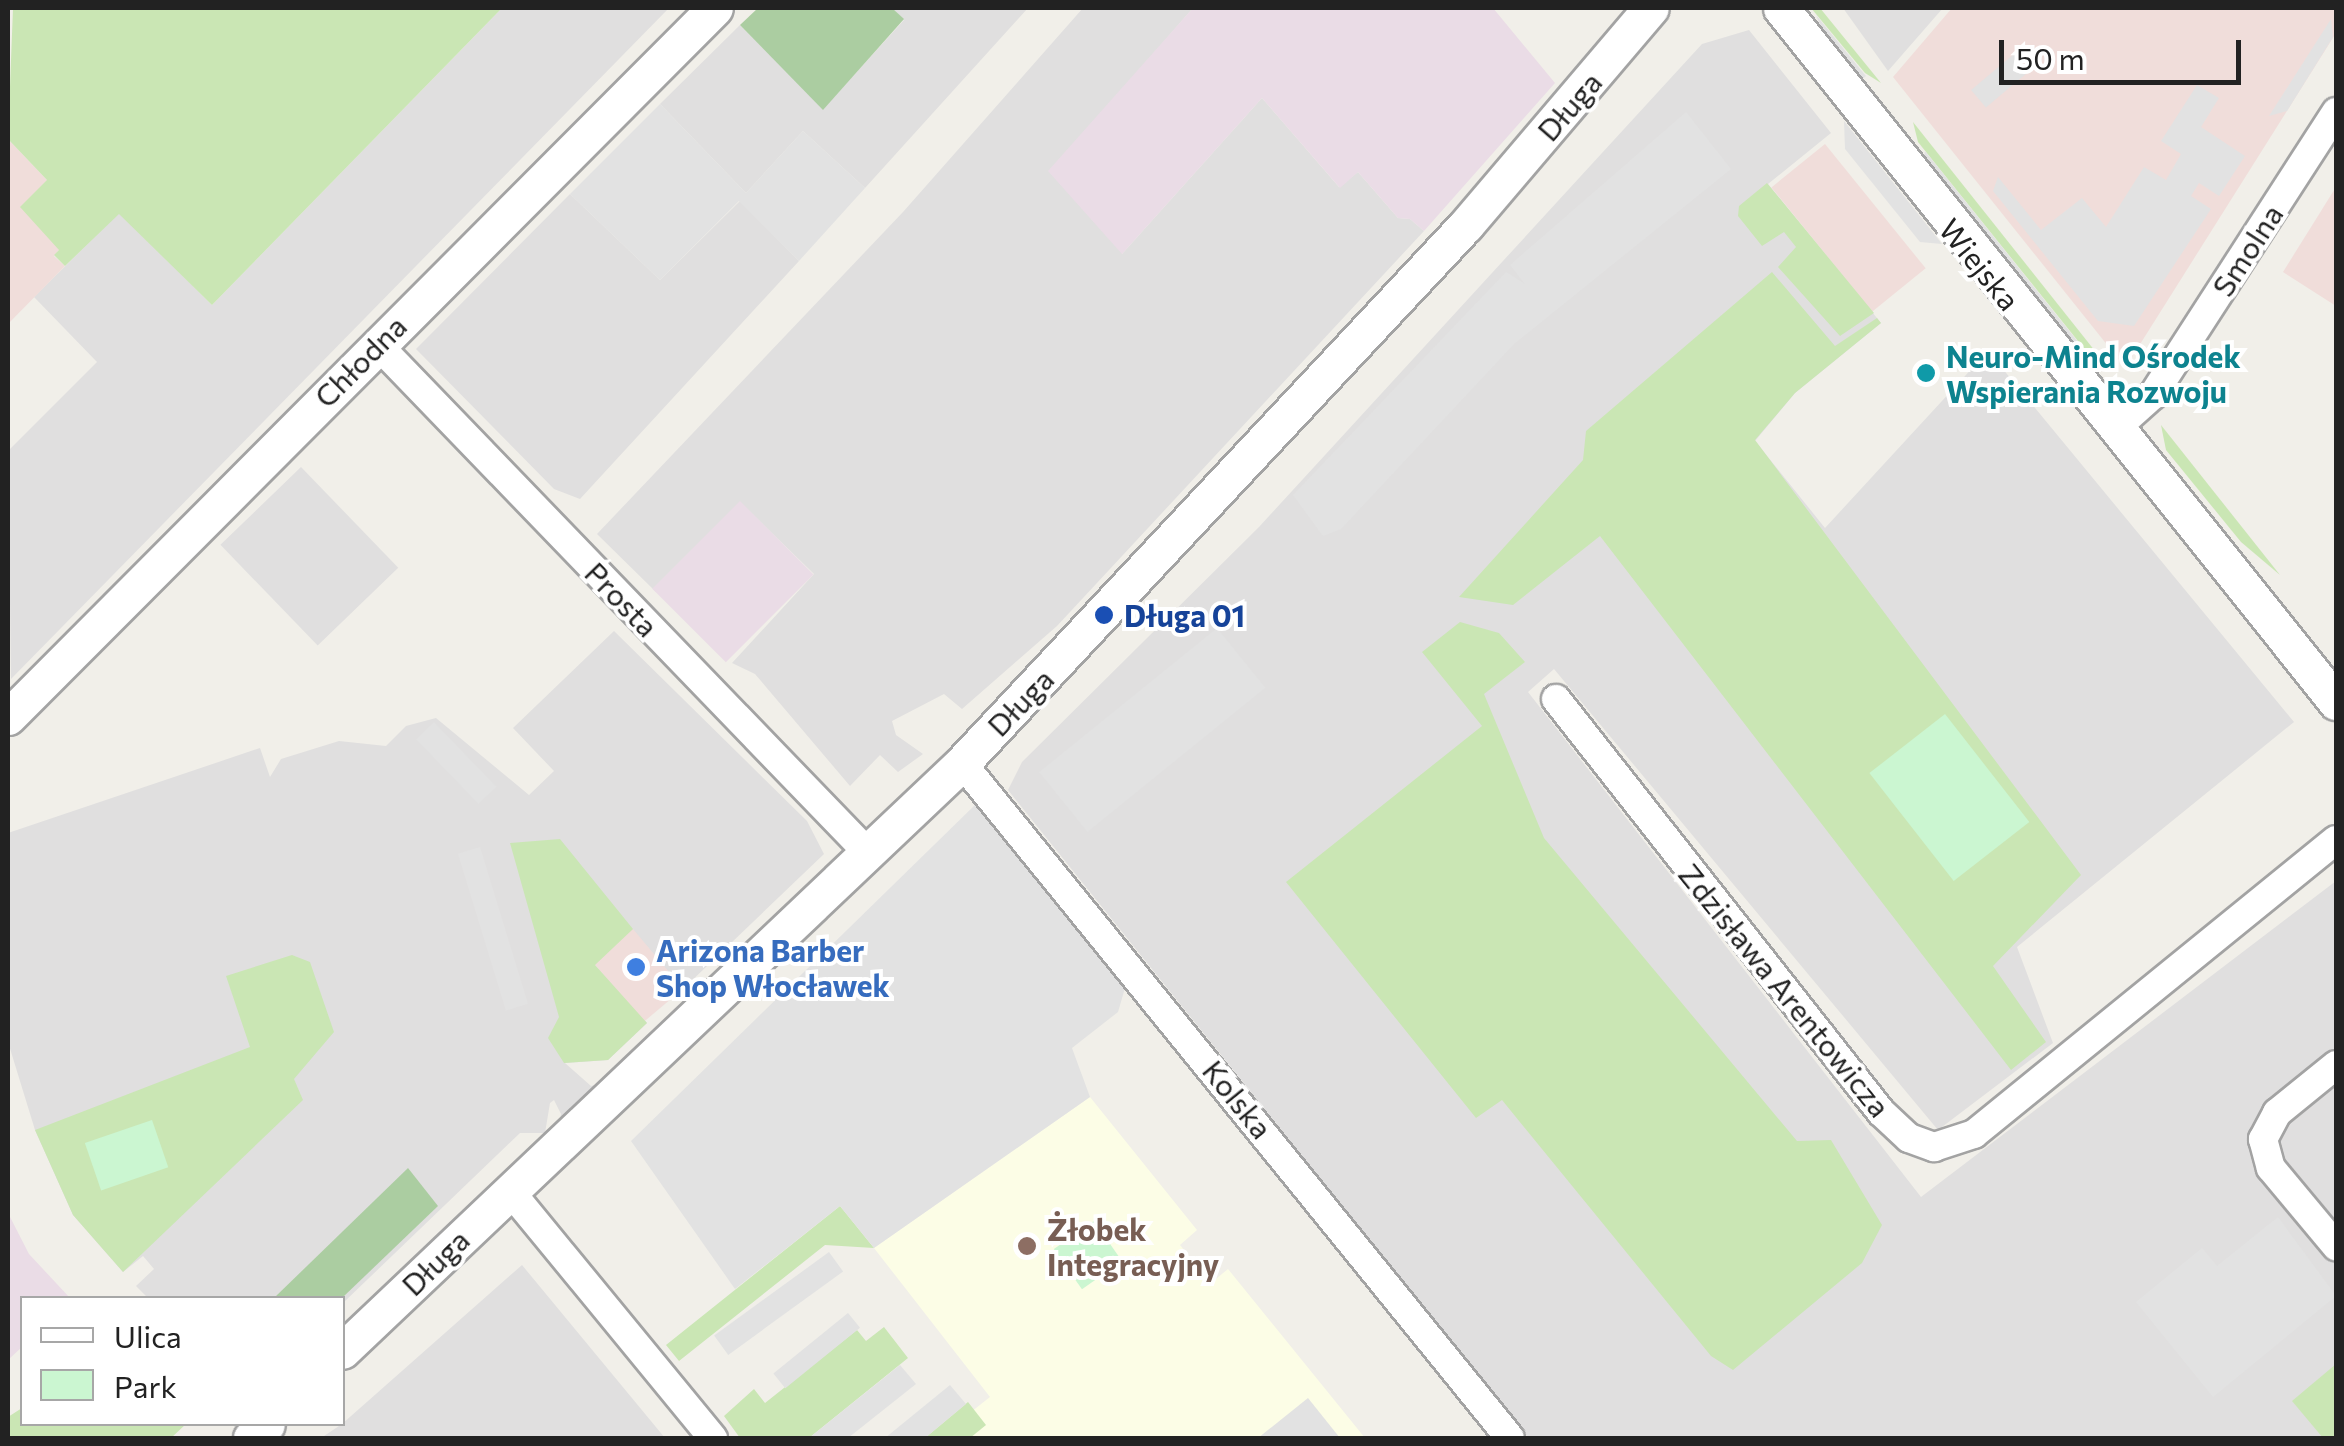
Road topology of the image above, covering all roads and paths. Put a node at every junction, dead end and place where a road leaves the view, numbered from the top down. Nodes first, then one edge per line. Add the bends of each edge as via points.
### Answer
1 (715, 8) edge
2 (1651, 8) edge
3 (1781, 8) edge
4 (2336, 112) edge
5 (377, 344) junction
6 (2115, 428) junction
7 (1556, 699) dead end
8 (2336, 702) edge
9 (8, 717) edge
10 (962, 763) junction
11 (2336, 840) edge
12 (868, 853) junction
13 (2336, 1065) edge
14 (510, 1191) junction
15 (2336, 1246) edge
16 (345, 1349) edge
17 (713, 1438) edge
18 (1510, 1438) edge

1 - 5 street, Chłodna
2 - 10 street, Długa via 1466,225
3 - 6 street, Wiejska
4 - 6 street, Smolna via 2152,395
5 - 9 street, Chłodna
5 - 12 street, Prosta
6 - 8 street, Wiejska
7 - 11 street, Zdzisława Arentowicza via 1881,1112 1909,1138 1934,1147 1974,1134
10 - 12 street, Długa
10 - 18 street, Kolska
12 - 14 street, Długa
13 - 15 street via 2277,1113 2263,1138 2271,1168
14 - 16 street, Długa
14 - 17 street

